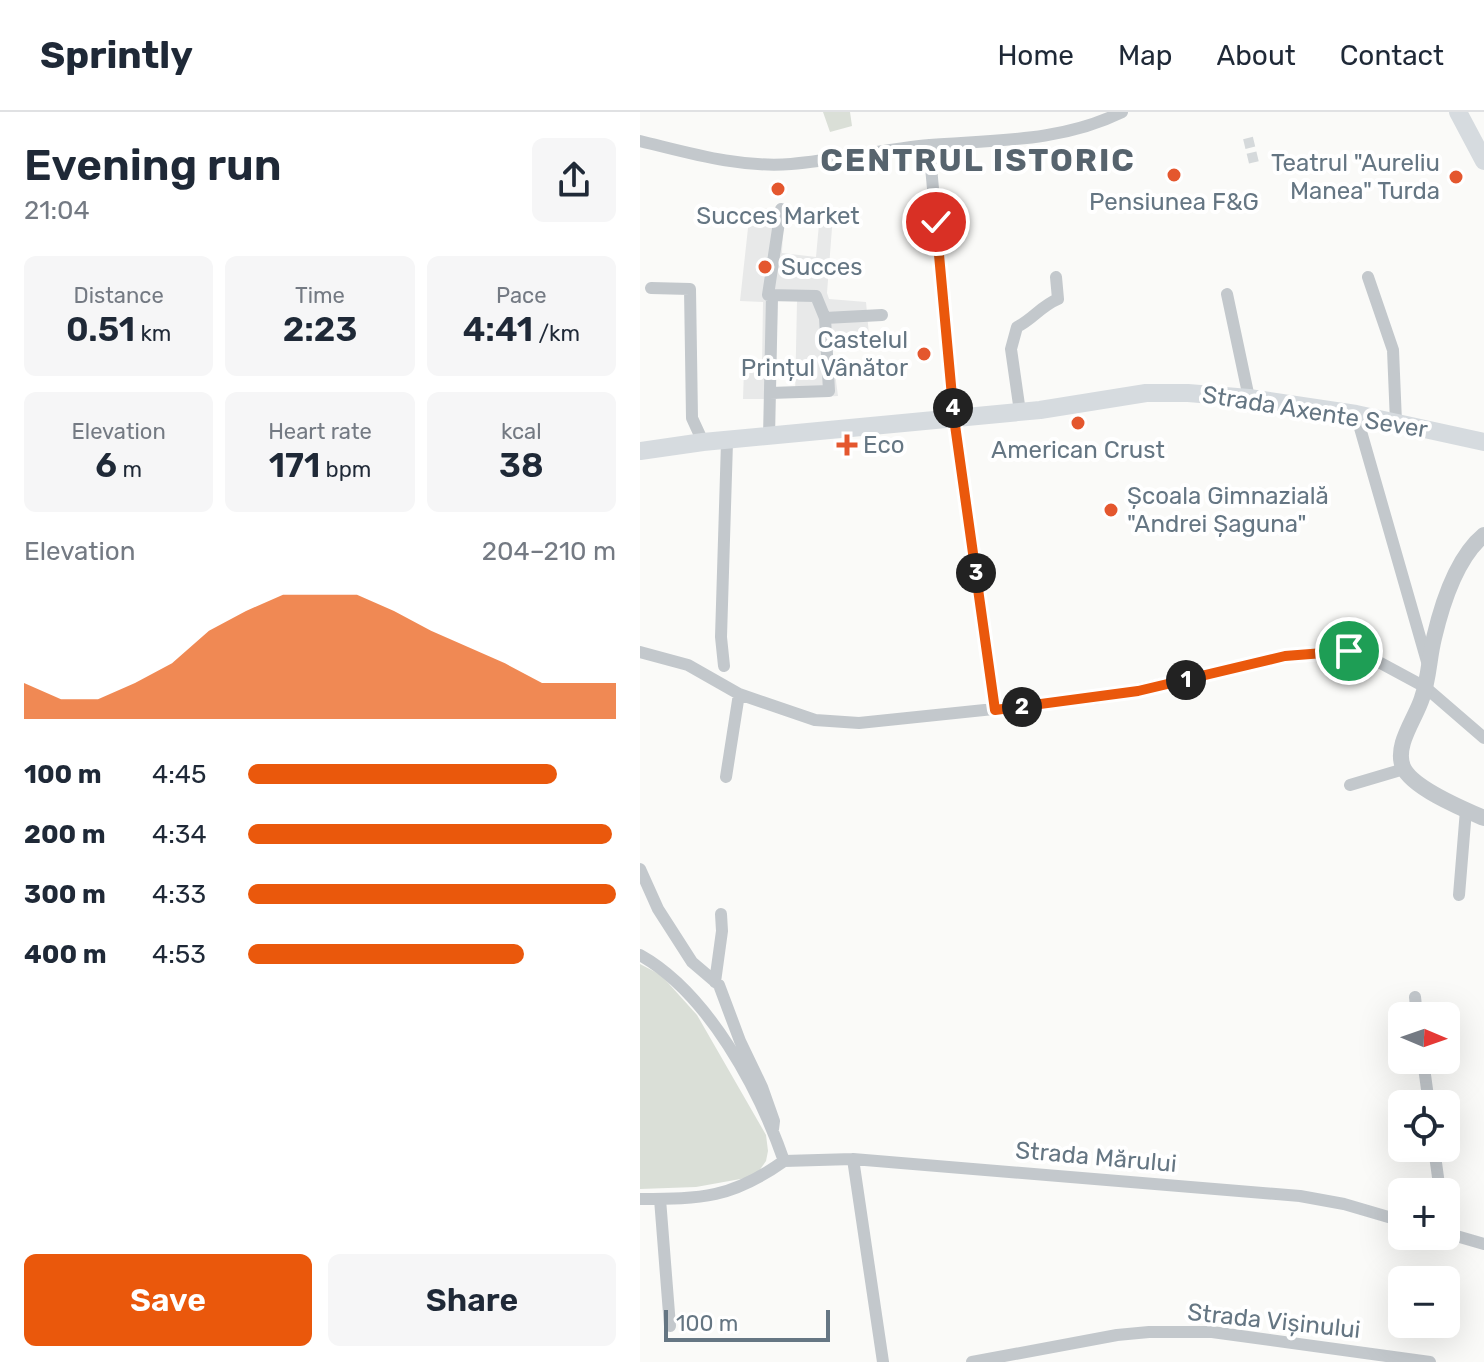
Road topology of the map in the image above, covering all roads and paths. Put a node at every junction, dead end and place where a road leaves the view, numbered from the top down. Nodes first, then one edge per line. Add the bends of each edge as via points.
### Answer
1 (1122, 112) edge
2 (1458, 112) edge
3 (640, 141) edge
4 (929, 145) junction
5 (1484, 161) edge
6 (781, 209) dead end
7 (1056, 277) dead end
8 (1368, 277) dead end
9 (651, 288) dead end
10 (1227, 294) dead end
11 (772, 295) junction
12 (882, 315) dead end
13 (825, 318) junction
14 (770, 393) junction
15 (1249, 398) junction
16 (1020, 412) junction
17 (1356, 414) junction
18 (954, 418) junction
19 (1396, 422) junction
20 (769, 437) junction
21 (703, 442) junction
22 (727, 442) junction
23 (1484, 442) edge
24 (640, 451) edge
25 (1484, 535) edge
26 (640, 652) edge
27 (724, 666) dead end
28 (1428, 668) junction
29 (1425, 687) junction
30 (739, 694) junction
31 (995, 710) junction
32 (1484, 738) edge
33 (1404, 769) junction
34 (726, 777) dead end
35 (1350, 785) dead end
36 (1466, 810) junction
37 (1484, 818) edge
38 (640, 869) edge
39 (1459, 895) dead end
40 (721, 914) dead end
41 (640, 955) edge
42 (715, 982) junction
43 (1415, 997) dead end
44 (1416, 1002) edge
45 (773, 1129) junction
46 (853, 1159) junction
47 (784, 1161) junction
48 (640, 1199) edge
49 (660, 1199) junction
50 (1388, 1217) edge
51 (1460, 1237) edge
52 (1484, 1244) edge
53 (670, 1326) dead end
54 (883, 1362) edge
55 (972, 1362) edge
56 (1430, 1362) edge

1 - 4 street via 1037,137
2 - 5 main road
3 - 4 street via 713,160 767,164
4 - 18 street
6 - 11 street
7 - 16 street via 1058,299 1017,327 1011,349
8 - 19 street via 1393,350
9 - 21 street via 690,289 692,418
10 - 15 street
11 - 13 street via 816,296
11 - 14 street
12 - 13 street
13 - 14 street via 829,391
14 - 20 street
15 - 16 main road, Strada Axente Sever via 1146,393
15 - 17 main road, Strada Axente Sever
16 - 18 main road, Strada Axente Sever
17 - 19 main road, Strada Axente Sever
17 - 28 street
18 - 20 main road, Strada Axente Sever
18 - 31 street
19 - 23 main road, Strada Axente Sever
20 - 22 main road, Strada Axente Sever
21 - 22 main road, Strada Axente Sever
21 - 24 main road, Strada Axente Sever
22 - 27 street
25 - 28 street via 1450,588
26 - 30 street via 688,665
28 - 29 street
29 - 31 street via 1375,660 1337,650 1285,656 1125,694
29 - 32 street
29 - 33 street via 1402,751
30 - 31 street via 829,723
30 - 34 street
33 - 35 street
33 - 36 street via 1417,783
36 - 37 street
36 - 39 street
38 - 42 street via 692,962
40 - 42 street
41 - 45 street via 664,969 699,1003
42 - 45 street via 762,1087
43 - 44 street
45 - 47 street
46 - 47 street, Strada Mărului
46 - 50 street, Strada Mărului via 1300,1196
46 - 54 street
47 - 49 street via 739,1188 690,1199
48 - 49 street
49 - 53 street
51 - 52 street
55 - 56 street, Strada Vișinului via 1117,1335 1212,1332

